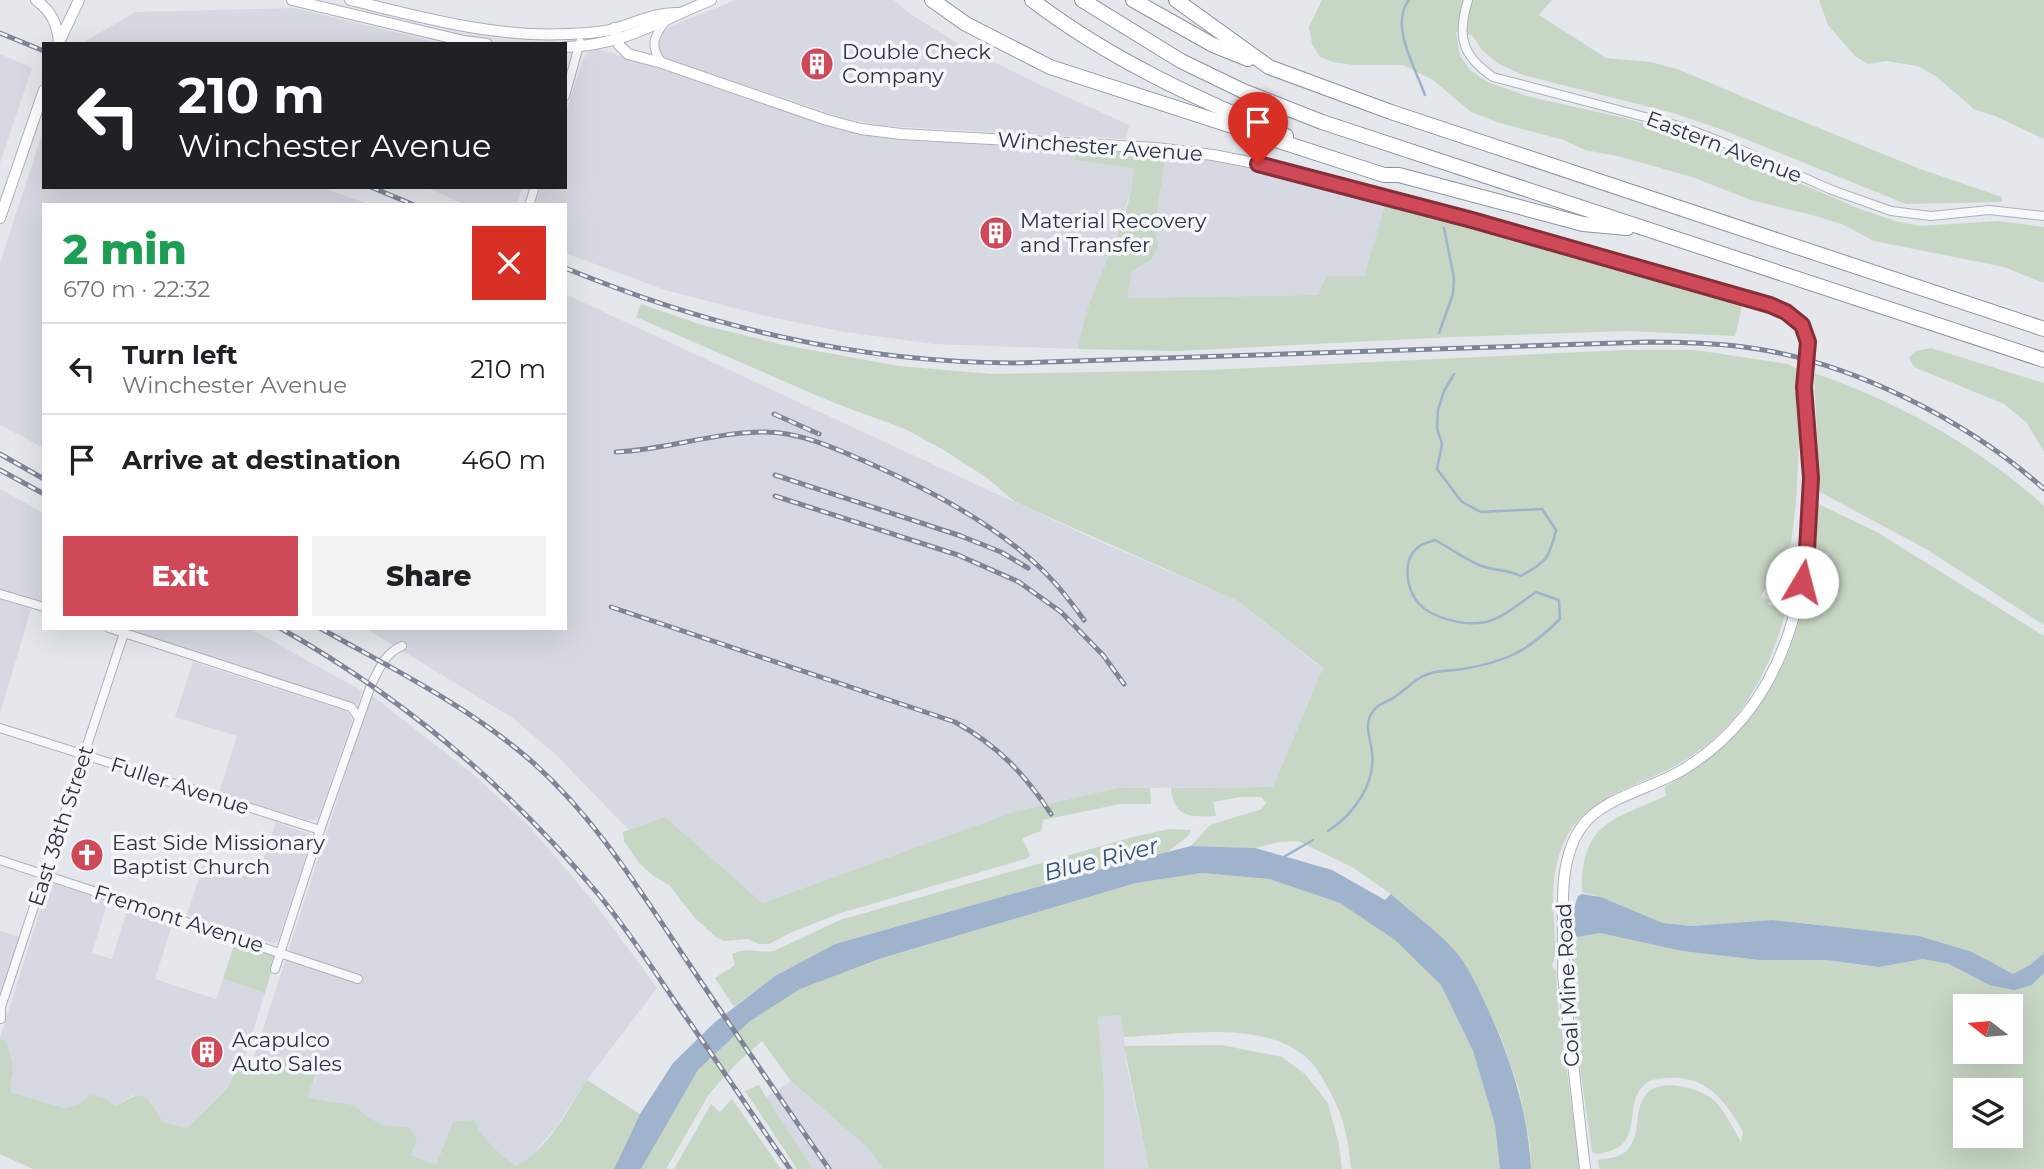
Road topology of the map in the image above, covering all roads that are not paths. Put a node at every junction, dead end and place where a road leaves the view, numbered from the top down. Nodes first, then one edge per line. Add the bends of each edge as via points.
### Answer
1 (36, 0) edge
2 (79, 0) edge
3 (292, 0) edge
4 (350, 0) edge
5 (711, 0) edge
6 (932, 0) edge
7 (1032, 0) edge
8 (1082, 0) edge
9 (1133, 0) edge
10 (1176, 0) edge
11 (1468, 0) edge
12 (678, 13) junction
13 (412, 14) junction
14 (665, 22) junction
15 (408, 28) junction
16 (614, 28) junction
17 (583, 33) junction
18 (617, 40) junction
19 (59, 42) edge
20 (59, 42) edge
21 (477, 42) edge
22 (567, 47) edge
23 (579, 47) junction
24 (662, 63) junction
25 (1269, 67) junction
26 (567, 89) edge
27 (42, 96) edge
28 (1399, 176) junction
29 (2044, 216) edge
30 (0, 218) edge
31 (1653, 231) junction
32 (1799, 323) joint
33 (2044, 329) edge
34 (2044, 360) edge
35 (0, 594) edge
36 (42, 606) edge
37 (115, 630) edge
38 (124, 633) junction
39 (402, 646) dead end
40 (359, 717) junction
41 (0, 728) edge
42 (85, 755) junction
43 (320, 830) junction
44 (0, 860) edge
45 (46, 875) junction
46 (281, 952) junction
47 (275, 969) dead end
48 (358, 979) dead end
49 (1, 1019) edge
50 (1585, 1169) edge

1 - 19 street via 54,18
2 - 20 street
3 - 15 street
4 - 13 street
5 - 12 street
6 - 28 highway via 975,30 1050,67 1384,175
7 - 28 highway via 1125,61 1205,103
8 - 31 highway via 1181,61 1243,91 1322,122
9 - 25 highway via 1213,45
10 - 25 highway
11 - 29 street, Eastern Avenue via 1462,41 1477,66 1493,77 1683,128 1891,211 1931,216 1989,210
12 - 14 street
12 - 16 street
13 - 15 street
13 - 17 street via 493,31
14 - 18 street
14 - 24 street via 653,44
15 - 21 street
16 - 17 street
16 - 18 street
17 - 23 street
18 - 23 street
18 - 24 street, Winchester Avenue via 628,54
22 - 23 street
23 - 26 street
24 - 32 street, Winchester Avenue via 861,129 1156,148 1280,168 1770,305
25 - 33 highway via 1391,112
27 - 30 street
28 - 31 highway via 1583,224
31 - 34 highway
32 - 50 street, Coal Mine Road via 1808,342 1804,387 1811,478 1800,594 1778,665 1755,705 1713,748 1676,774 1592,814 1577,834 1564,872 1563,975
35 - 36 street
37 - 38 street
38 - 40 street via 351,707
38 - 42 street, East 38th Street
39 - 40 street via 382,663
40 - 43 street
41 - 42 street, Fuller Avenue
42 - 43 street, Fuller Avenue
42 - 45 street, East 38th Street
43 - 46 street
44 - 45 street, Fremont Avenue
45 - 46 street, Fremont Avenue
45 - 49 street, East 38th Street via 1,1007
46 - 47 street
46 - 48 street, Fremont Avenue

